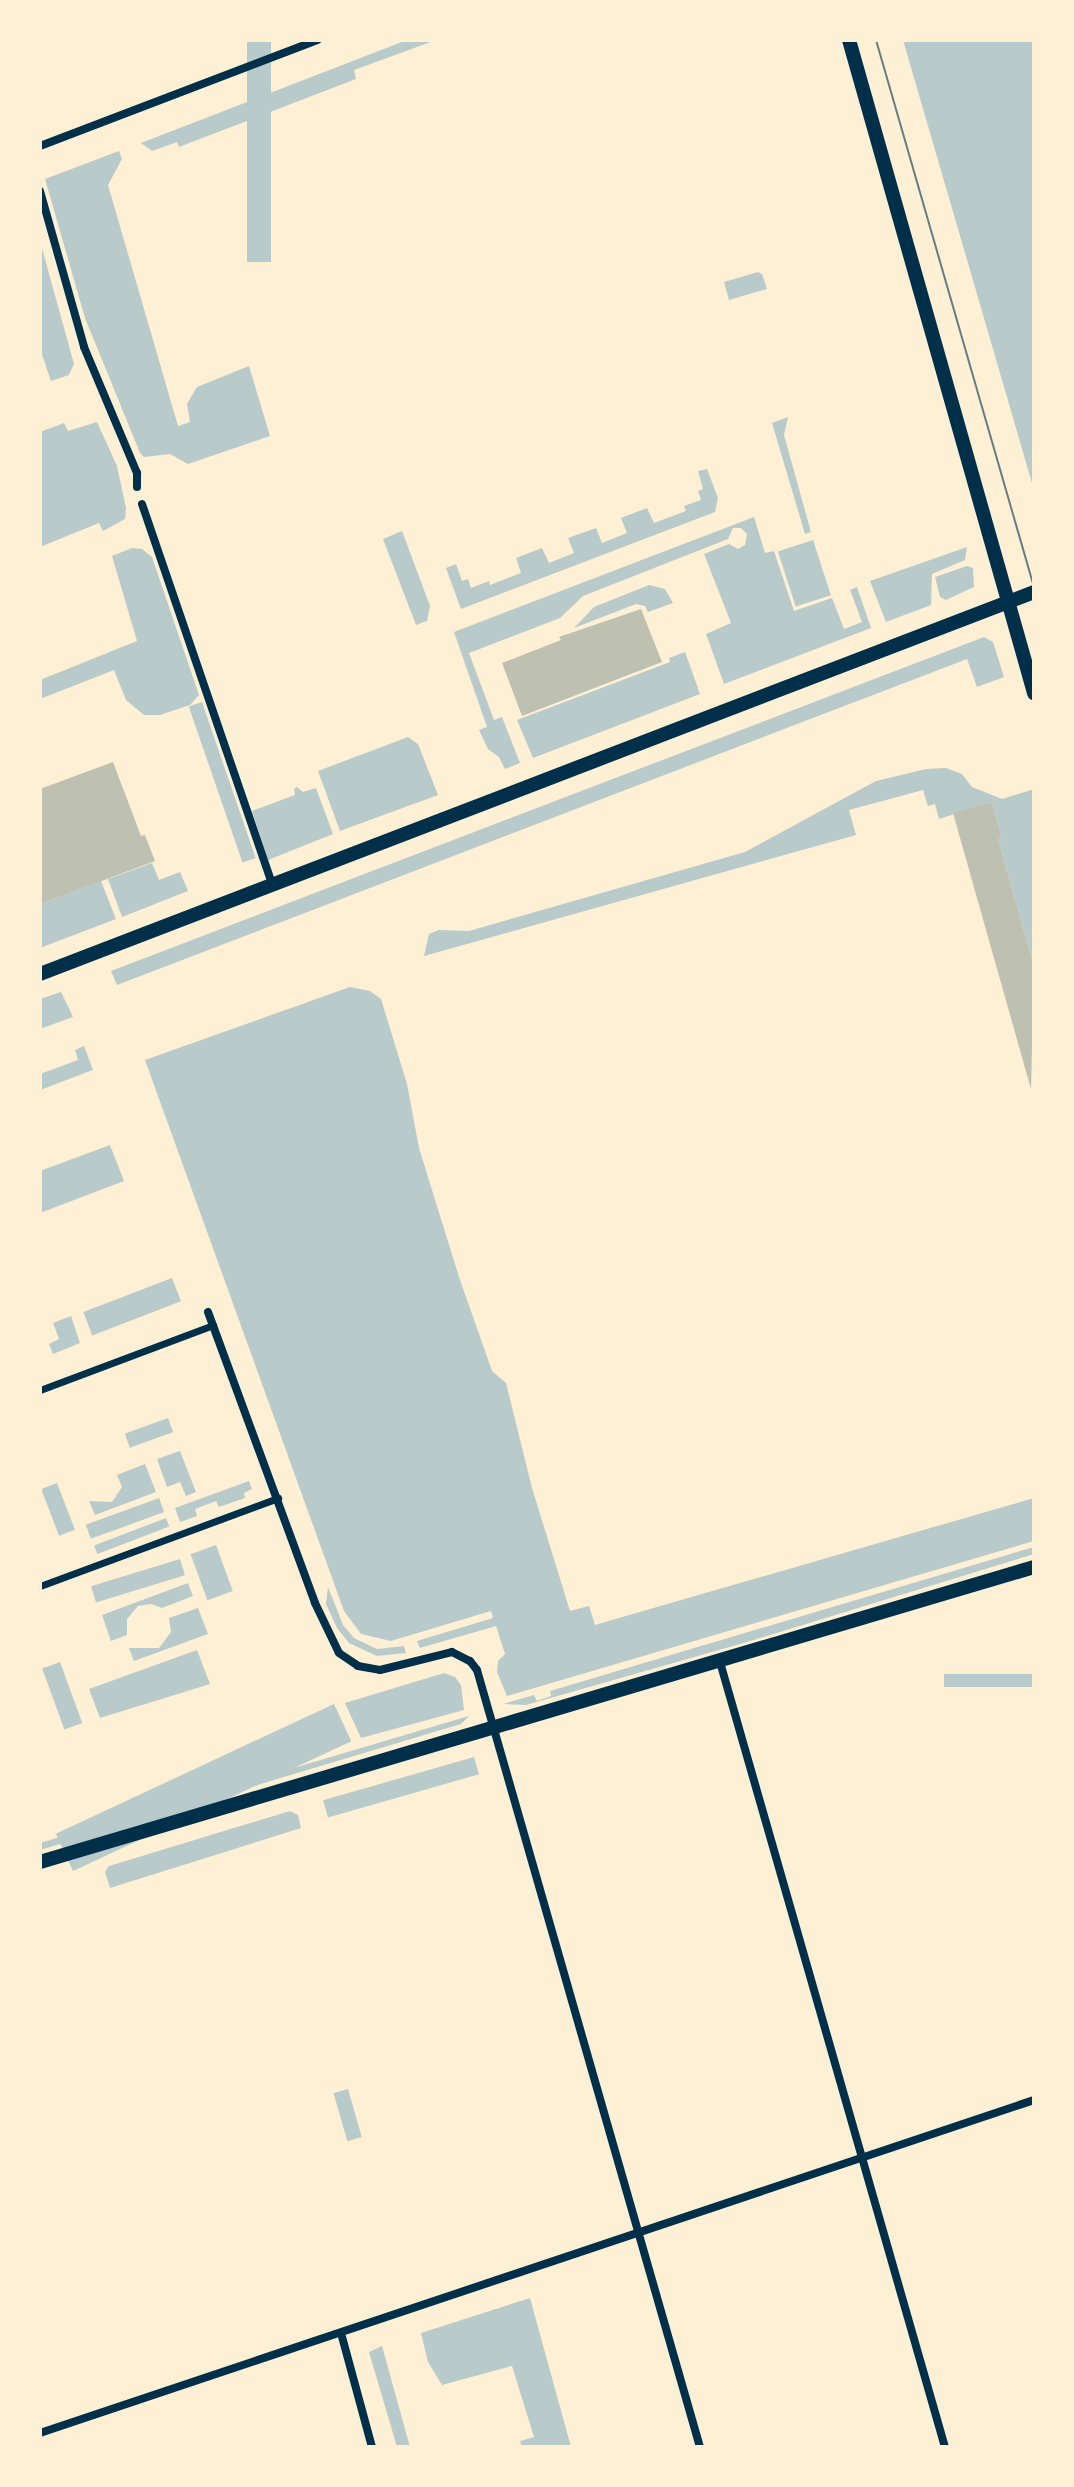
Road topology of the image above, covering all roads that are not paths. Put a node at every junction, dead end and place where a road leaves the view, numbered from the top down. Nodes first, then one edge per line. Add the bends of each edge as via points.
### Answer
1 (317, 40) edge
2 (849, 40) edge
3 (40, 146) edge
4 (40, 191) edge
5 (137, 487) joint
6 (142, 504) joint
7 (1034, 592) edge
8 (1008, 602) junction
9 (1034, 693) edge
10 (272, 884) junction
11 (40, 974) edge
12 (208, 1312) dead end
13 (213, 1325) junction
14 (40, 1390) edge
15 (278, 1498) junction
16 (1034, 1567) edge
17 (40, 1586) edge
18 (720, 1662) junction
19 (494, 1728) junction
20 (40, 1862) edge
21 (1034, 2100) edge
22 (862, 2155) junction
23 (639, 2231) junction
24 (341, 2333) junction
25 (40, 2433) edge
26 (372, 2447) edge
27 (700, 2447) edge
28 (945, 2447) edge

1 - 3 street
2 - 8 street
4 - 5 street via 84,347 137,473
5 - 6 street
6 - 10 street
7 - 8 street
8 - 9 street
8 - 10 street
10 - 11 street
12 - 13 street
13 - 14 street
13 - 15 street
15 - 17 street
15 - 19 street via 315,1603 339,1653 358,1666 380,1670 443,1652 461,1655 477,1670
16 - 18 street
18 - 19 street
18 - 22 street
19 - 20 street
19 - 23 street
21 - 22 street
22 - 23 street
22 - 28 street
23 - 24 street
23 - 27 street
24 - 25 street
24 - 26 street

